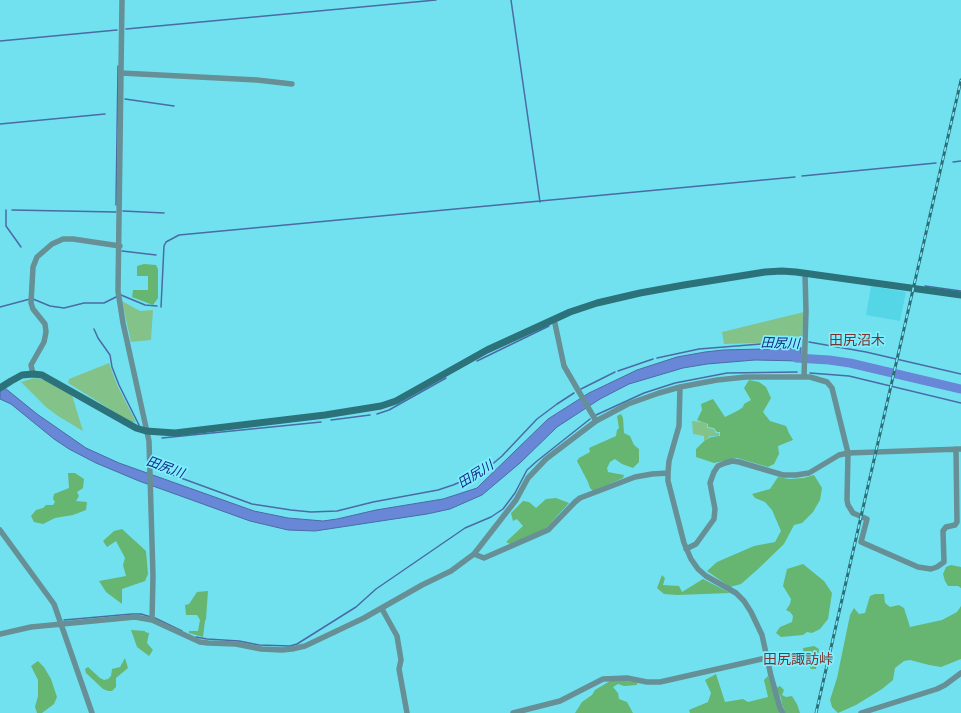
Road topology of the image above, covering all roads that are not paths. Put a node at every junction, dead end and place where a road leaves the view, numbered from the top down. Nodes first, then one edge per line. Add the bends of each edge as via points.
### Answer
1 (122, 0) edge
2 (121, 73) junction
3 (292, 84) dead end
4 (120, 246) junction
5 (805, 274) junction
6 (961, 295) edge
7 (554, 319) junction
8 (33, 374) junction
9 (804, 377) junction
10 (0, 388) edge
11 (680, 388) junction
12 (596, 421) junction
13 (146, 431) junction
14 (959, 449) edge
15 (848, 453) junction
16 (668, 473) junction
17 (0, 530) edge
18 (686, 549) junction
19 (474, 554) junction
20 (382, 609) junction
21 (152, 618) junction
22 (62, 625) junction
23 (0, 634) edge
24 (766, 658) junction
25 (961, 672) edge
26 (92, 713) edge
27 (408, 713) edge
28 (513, 713) edge
29 (783, 713) edge
30 (861, 713) edge

1 - 2 street
2 - 3 street via 200,76
2 - 4 street
4 - 8 street via 73,238 63,239 52,244 37,257 33,267 31,299 33,309 45,324 46,332 44,342 31,365
4 - 13 street via 119,300
5 - 6 street
5 - 7 street via 765,272 684,285 597,303
5 - 9 street
7 - 12 street via 564,366
7 - 13 street via 487,350 396,401 382,406 174,432
8 - 10 street via 22,375
8 - 13 street via 52,379 123,421
9 - 11 street via 746,377
9 - 15 street via 826,382 832,388
11 - 12 street via 628,404
11 - 16 street via 680,422
12 - 19 street via 537,467 516,500
13 - 21 street via 149,441
14 - 15 street
14 - 15 street via 957,522 943,531 944,562 931,569 918,568 861,542 867,519 853,513 848,505
15 - 18 street via 839,455 814,471 796,475 783,475 732,461 718,466 710,483 715,509 714,519 696,544
16 - 18 street
16 - 19 street via 635,477 580,498 548,530 484,558
17 - 22 street via 54,604
18 - 24 street via 698,569 744,601 760,629
19 - 20 street via 451,571
20 - 21 street via 305,646 287,650 200,642
20 - 27 street via 397,636 401,660 399,669
21 - 22 street
22 - 23 street via 31,627
22 - 26 street
24 - 28 street via 660,682 627,678 603,679 560,701
24 - 29 street
25 - 30 street via 937,689

